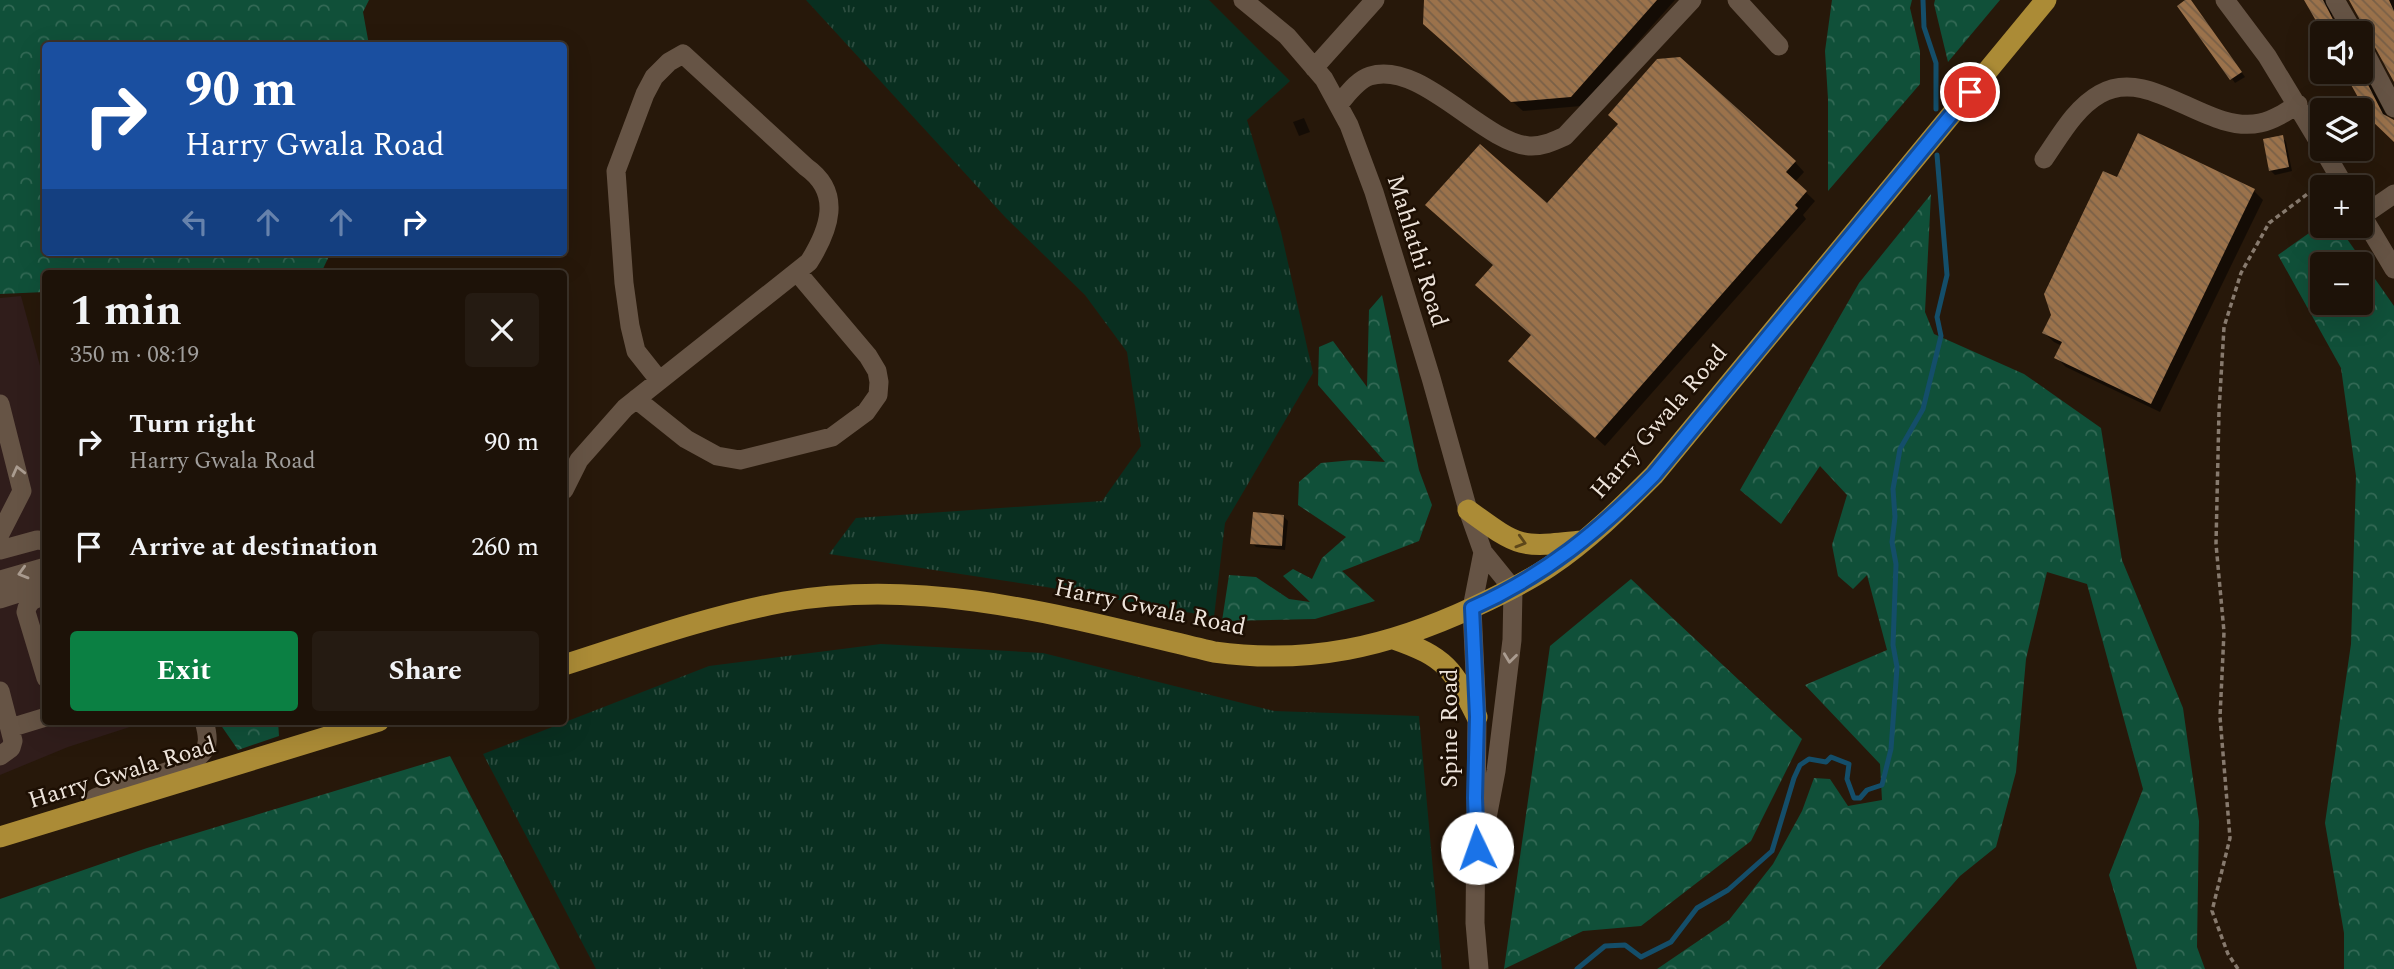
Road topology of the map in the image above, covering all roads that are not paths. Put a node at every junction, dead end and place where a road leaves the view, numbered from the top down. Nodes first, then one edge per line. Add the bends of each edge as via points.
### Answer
1 (1243, 0) edge
2 (1375, 0) edge
3 (1692, 0) edge
4 (1737, 0) edge
5 (2046, 0) edge
6 (2225, 0) edge
7 (2335, 0) edge
8 (2347, 21) edge
9 (1779, 46) dead end
10 (1314, 68) junction
11 (2373, 68) edge
12 (1338, 104) junction
13 (2298, 104) junction
14 (2394, 108) edge
15 (2310, 125) edge
16 (2044, 159) dead end
17 (2394, 194) edge
18 (2373, 207) edge
19 (2373, 235) edge
20 (2394, 269) edge
21 (797, 272) junction
22 (659, 380) junction
23 (636, 399) junction
24 (0, 404) edge
25 (567, 484) edge
26 (1468, 510) junction
27 (0, 534) edge
28 (42, 541) edge
29 (1583, 541) junction
30 (0, 550) edge
31 (1483, 552) junction
32 (42, 567) edge
33 (0, 580) edge
34 (42, 586) edge
35 (1513, 589) junction
36 (42, 597) edge
37 (0, 599) edge
38 (1472, 608) junction
39 (1394, 639) junction
40 (567, 664) edge
41 (42, 665) edge
42 (0, 691) edge
43 (1477, 717) junction
44 (42, 718) edge
45 (205, 725) edge
46 (366, 725) edge
47 (10, 728) junction
48 (0, 757) edge
49 (2, 837) edge
50 (1477, 848) junction
51 (1479, 969) edge

1 - 10 street, Mahlathi Road via 1287,36
2 - 10 street
3 - 12 street via 1565,136 1550,143 1515,143 1407,79 1383,74 1368,76
4 - 9 street
5 - 29 main road, Harry Gwala Road via 1654,475
6 - 13 street
7 - 8 street
10 - 12 street, Mahlathi Road
11 - 14 street
12 - 26 street, Mahlathi Road via 1374,192
13 - 15 street
13 - 16 street via 2257,124 2238,123 2137,87 2116,87 2079,110
17 - 18 street
19 - 20 street
21 - 22 street
21 - 22 street via 809,262 825,231 829,199 819,176 680,55 663,67 645,94 616,171 630,326 636,351
21 - 23 street via 877,371 877,395 866,412 832,436 740,460 717,456 686,439
22 - 23 street
23 - 25 street via 579,460
27 -> 24 street via 22,491
26 -> 29 main road via 1521,544
26 - 31 street, Mahlathi Road
28 - 30 street
29 - 35 main road, Harry Gwala Road
31 - 35 street, Mahlathi Road
31 - 38 street
32 -> 33 street
34 - 37 street
35 - 38 main road, Harry Gwala Road
35 -> 50 street, Spine Road via 1512,640 1496,771
36 - 41 street via 33,599 26,612
38 - 39 main road, Harry Gwala Road
38 - 43 street, Spine Road
39 - 40 main road, Harry Gwala Road via 1334,651 1241,656 1025,608 962,597 893,594 785,602
39 - 43 main road via 1437,657 1458,679
42 - 47 street
43 - 50 street, Spine Road
44 - 47 street
45 - 49 street via 207,746 188,764
46 - 49 main road, Harry Gwala Road
47 - 48 street via 11,748
50 - 51 street, Spine Road

